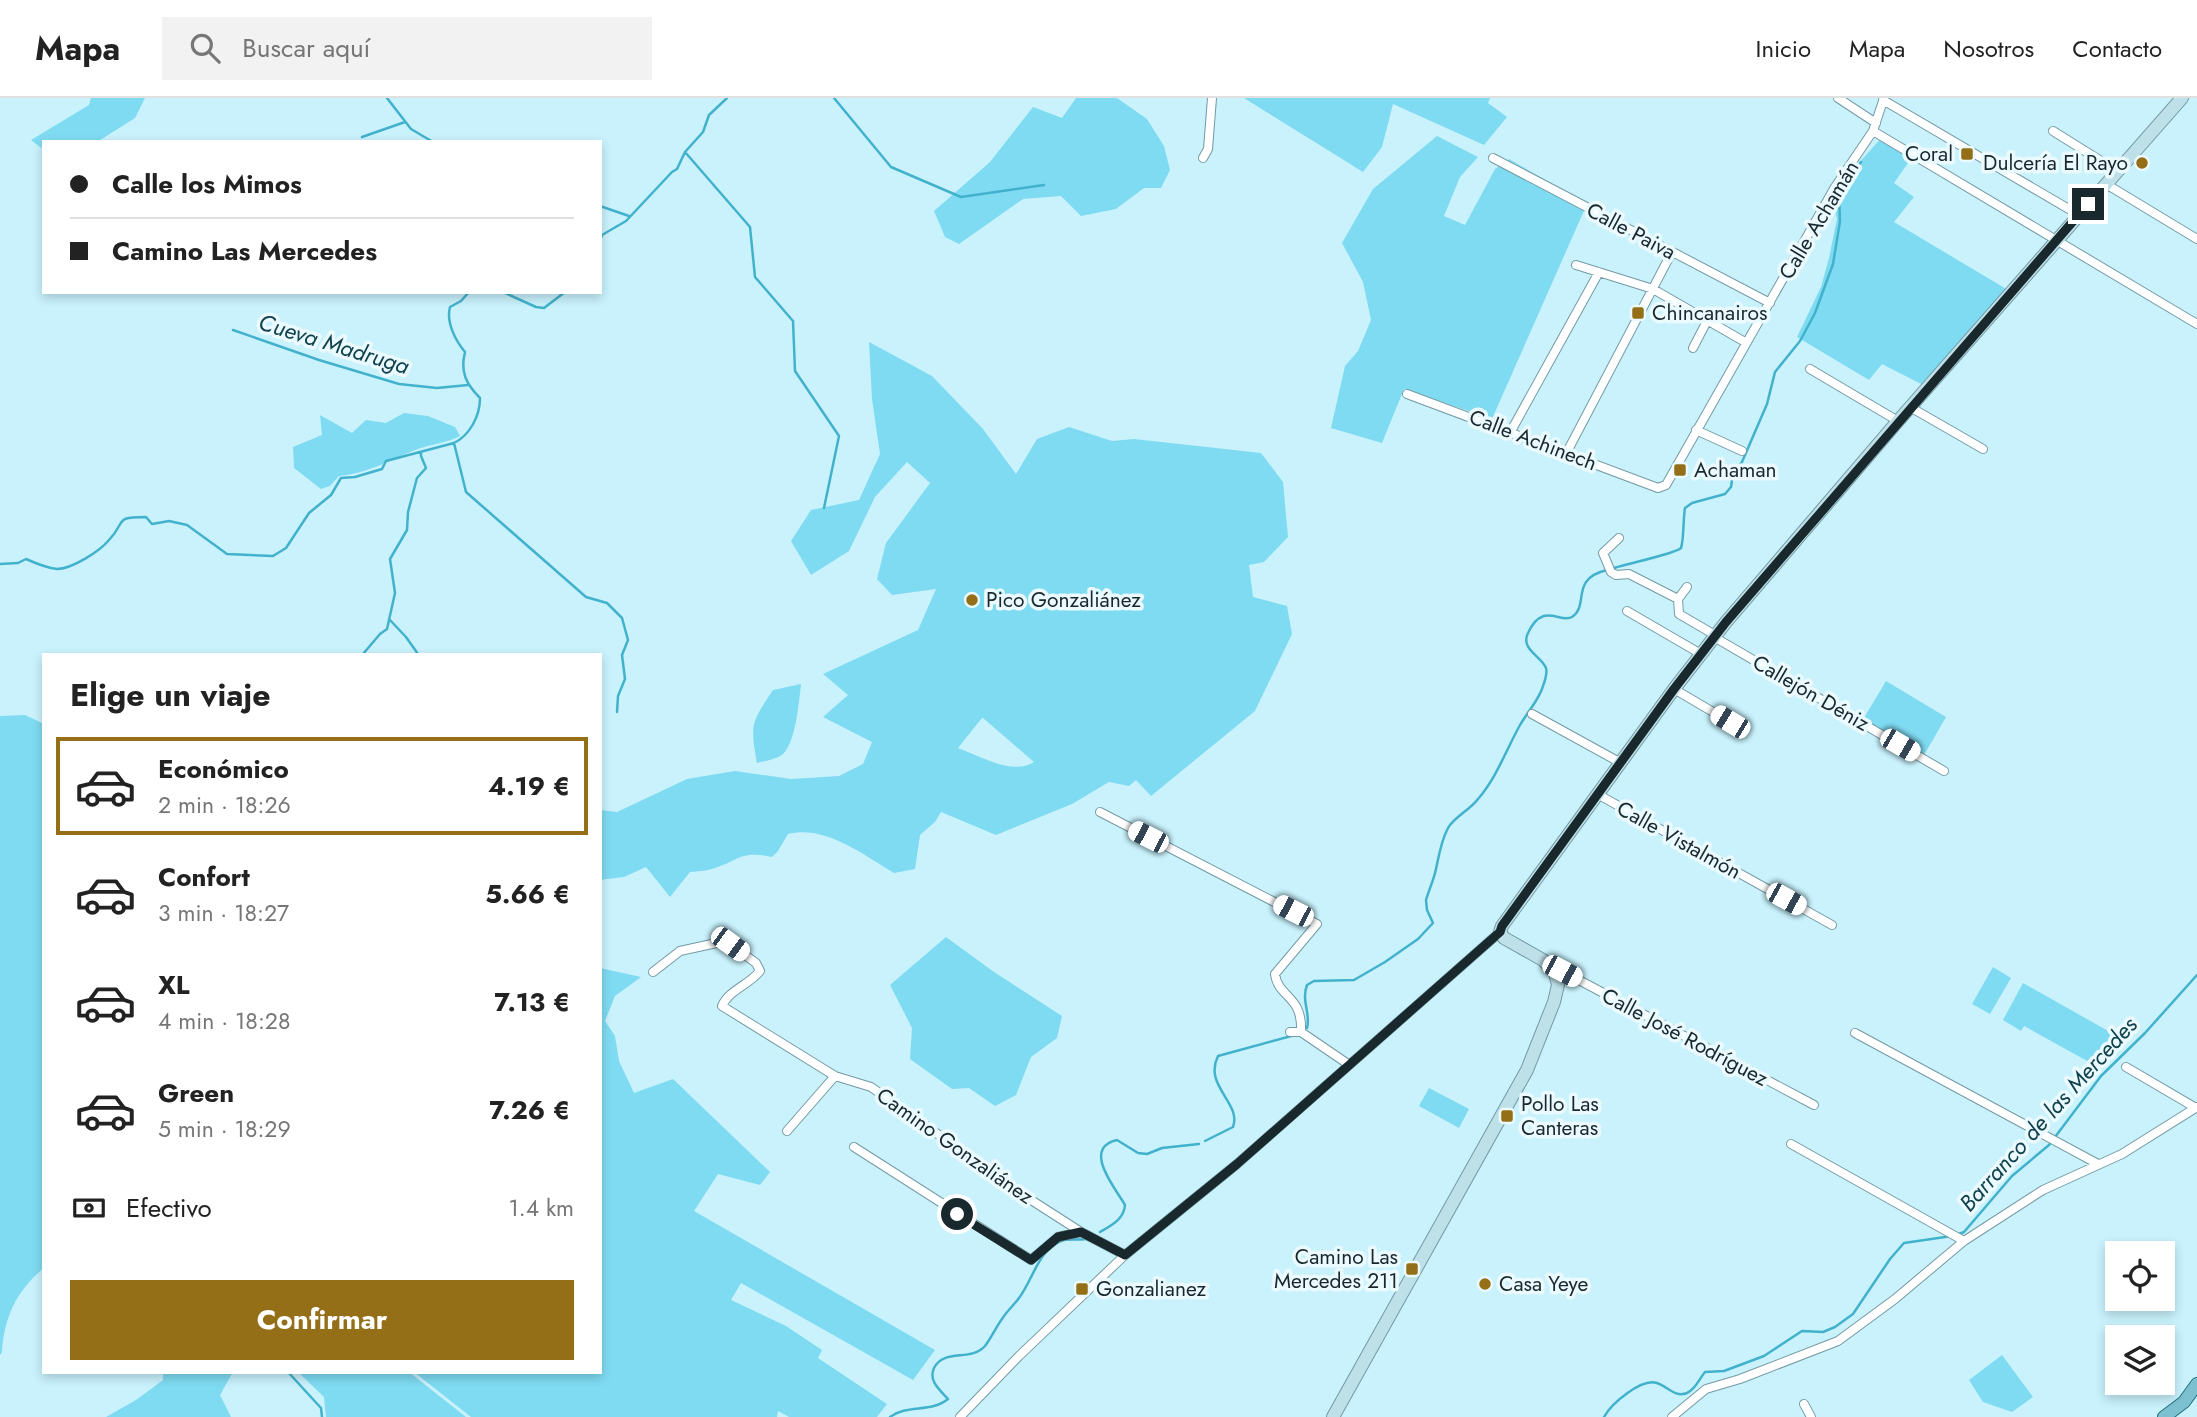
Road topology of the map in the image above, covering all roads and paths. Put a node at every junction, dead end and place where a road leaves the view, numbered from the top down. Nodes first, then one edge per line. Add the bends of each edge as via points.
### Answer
1 (1212, 98) edge
2 (1838, 98) edge
3 (2182, 98) edge
4 (1883, 99) edge
5 (1875, 127) junction
6 (2053, 131) dead end
7 (1493, 158) dead end
8 (1203, 159) dead end
9 (2117, 172) junction
10 (2106, 184) junction
11 (2078, 215) junction
12 (2197, 239) edge
13 (2056, 241) junction
14 (1672, 252) junction
15 (1576, 265) dead end
16 (1599, 272) junction
17 (1653, 289) junction
18 (1770, 303) junction
19 (1707, 321) junction
20 (2197, 324) edge
21 (1745, 342) junction
22 (1693, 348) dead end
23 (1810, 369) dead end
24 (1406, 394) dead end
25 (1910, 407) junction
26 (1898, 421) junction
27 (1696, 430) junction
28 (1511, 431) junction
29 (1983, 449) dead end
30 (1742, 451) dead end
31 (1567, 452) junction
32 (1658, 488) joint
33 (1619, 538) dead end
34 (1687, 587) dead end
35 (1678, 599) junction
36 (1627, 611) dead end
37 (1714, 636) junction
38 (1701, 654) junction
39 (1674, 689) junction
40 (1532, 714) dead end
41 (1730, 722) dead end
42 (1620, 763) junction
43 (1944, 771) dead end
44 (1599, 795) junction
45 (1100, 812) dead end
46 (1832, 925) dead end
47 (1500, 932) junction
48 (653, 972) dead end
49 (1555, 973) junction
50 (1290, 1032) dead end
51 (1301, 1032) junction
52 (1855, 1033) dead end
53 (1348, 1064) junction
54 (2126, 1067) dead end
55 (835, 1076) junction
56 (1814, 1105) dead end
57 (2197, 1108) edge
58 (786, 1131) dead end
59 (1791, 1144) dead end
60 (854, 1147) dead end
61 (2098, 1164) junction
62 (1081, 1232) junction
63 (1960, 1238) junction
64 (1125, 1255) junction
65 (2197, 1384) edge
66 (1804, 1404) dead end
67 (2166, 1416) edge
68 (960, 1417) edge
69 (1333, 1417) edge
70 (1672, 1417) edge
71 (1811, 1417) edge

1 - 8 street
2 - 5 street
3 - 9 main road
4 - 5 street, Calle Achamán
4 - 11 street
5 - 13 street
5 - 18 street, Calle Achamán via 1835,187
6 - 9 street
7 - 14 street, Calle Paiva
9 - 10 main road
10 - 11 main road
10 - 12 street
11 - 13 main road
13 - 20 street
13 - 25 main road
14 - 17 street
14 - 18 street, Calle Paiva
15 - 16 street
16 - 17 street
16 - 28 street
17 - 19 street
17 - 31 street
18 - 21 street, Calle Achamán
19 - 21 street
19 - 22 street
21 - 27 street, Calle Achamán
23 - 26 street
24 - 28 street, Calle Achinech
25 - 26 main road
25 - 29 street
26 - 37 main road
27 - 30 street
27 - 32 street, Calle Achamán via 1666,485
28 - 31 street, Calle Achinech
31 - 32 street, Calle Achinech
33 - 35 street via 1603,553 1609,569
34 - 35 street
35 - 37 street, Callejón Déniz via 1679,614
36 - 38 street
37 - 38 main road
37 - 43 street, Callejón Déniz
38 - 39 main road
39 - 41 street
39 - 42 main road
40 - 42 street
42 - 44 main road
44 - 46 street, Calle Vistalmón
44 - 47 main road
45 - 51 street via 1317,924 1275,974 1302,1016
47 - 49 main road
47 - 53 street
48 - 55 street, Camino Gonzaliánez via 680,951 730,944 760,971 726,997 722,1006
49 - 56 street, Calle José Rodríguez via 1562,971
49 - 69 main road via 1554,1002 1527,1070
50 - 51 street
51 - 53 street
52 - 61 street
53 - 64 street via 1237,1164
54 - 57 street
55 - 58 street
55 - 62 street, Camino Gonzaliánez via 871,1087
57 - 61 street
59 - 63 street
60 - 62 street via 1031,1260 1058,1237
61 - 63 street
62 - 64 street, Camino Gonzaliánez
63 - 70 street via 1895,1299 1838,1342 1706,1389
64 - 68 street
65 - 67 main road
66 - 71 street

